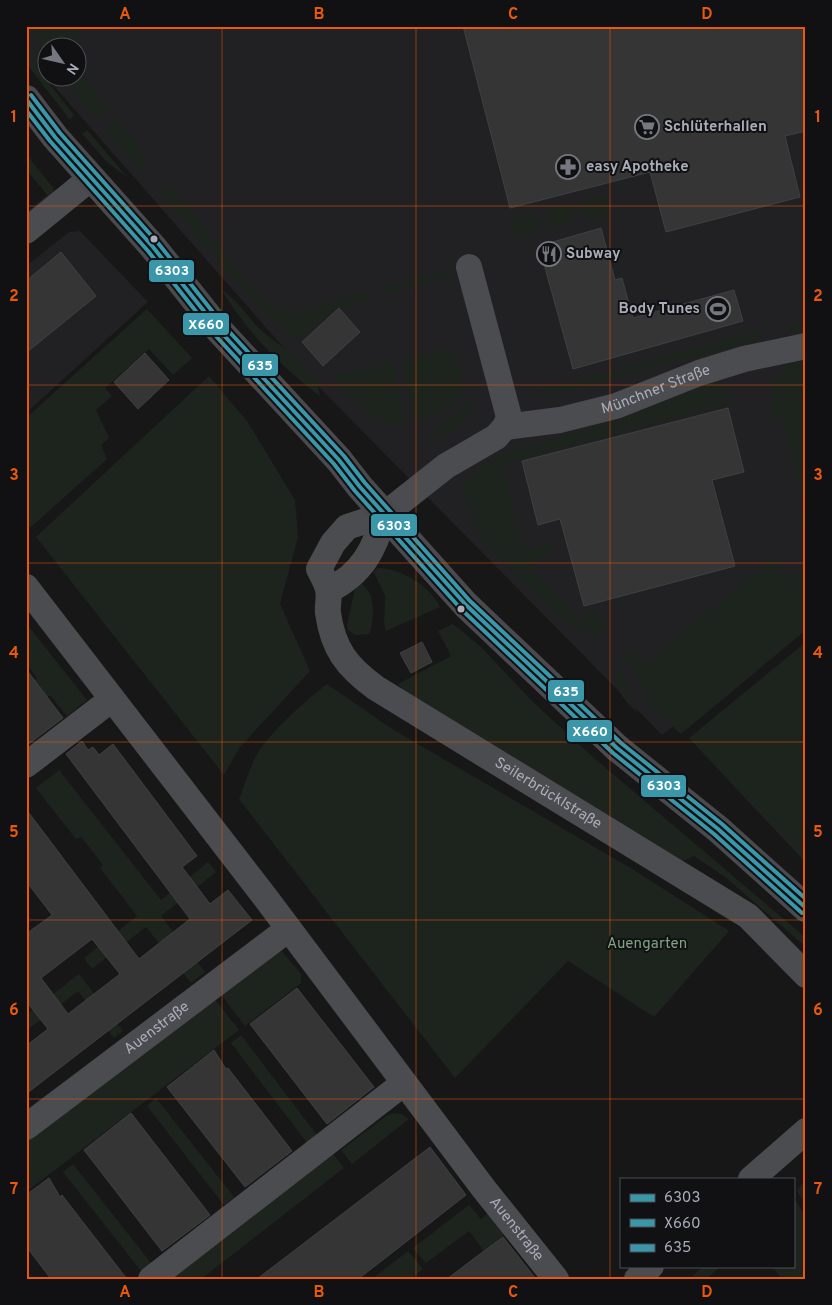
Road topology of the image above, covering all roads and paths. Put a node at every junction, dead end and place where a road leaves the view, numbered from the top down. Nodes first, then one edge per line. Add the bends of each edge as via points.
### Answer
1 (26, 99) edge
2 (90, 178) junction
3 (26, 231) edge
4 (469, 267) dead end
5 (806, 346) edge
6 (505, 428) junction
7 (384, 515) junction
8 (26, 587) edge
9 (328, 590) junction
10 (112, 699) junction
11 (26, 765) edge
12 (806, 908) edge
13 (287, 930) junction
14 (806, 975) edge
15 (404, 1083) junction
16 (26, 1128) edge
17 (806, 1131) edge
18 (752, 1178) edge
19 (649, 1268) edge
20 (151, 1279) edge
21 (556, 1279) edge
22 (637, 1279) edge

1 - 2 main road
2 - 3 street
2 - 7 main road via 153,247 219,330 339,460
4 - 6 street via 507,409
5 - 6 street, Münchner Straße via 708,370 608,408 560,420
6 - 7 street, Münchner Straße via 496,437 438,472
7 - 9 street via 368,558 341,584
7 - 9 street, Seilerbrücklstraße via 347,527 333,543 319,569
7 - 12 main road via 466,605 564,700 617,748 718,828
8 - 10 street, Auenstraße
9 - 14 street, Seilerbrücklstraße via 331,632 342,657 358,675 748,916
10 - 11 street
10 - 13 street, Auenstraße
13 - 15 street, Auenstraße
13 - 16 street, Auenstraße
15 - 20 street
15 - 21 street, Auenstraße
17 - 18 street
19 - 22 street

